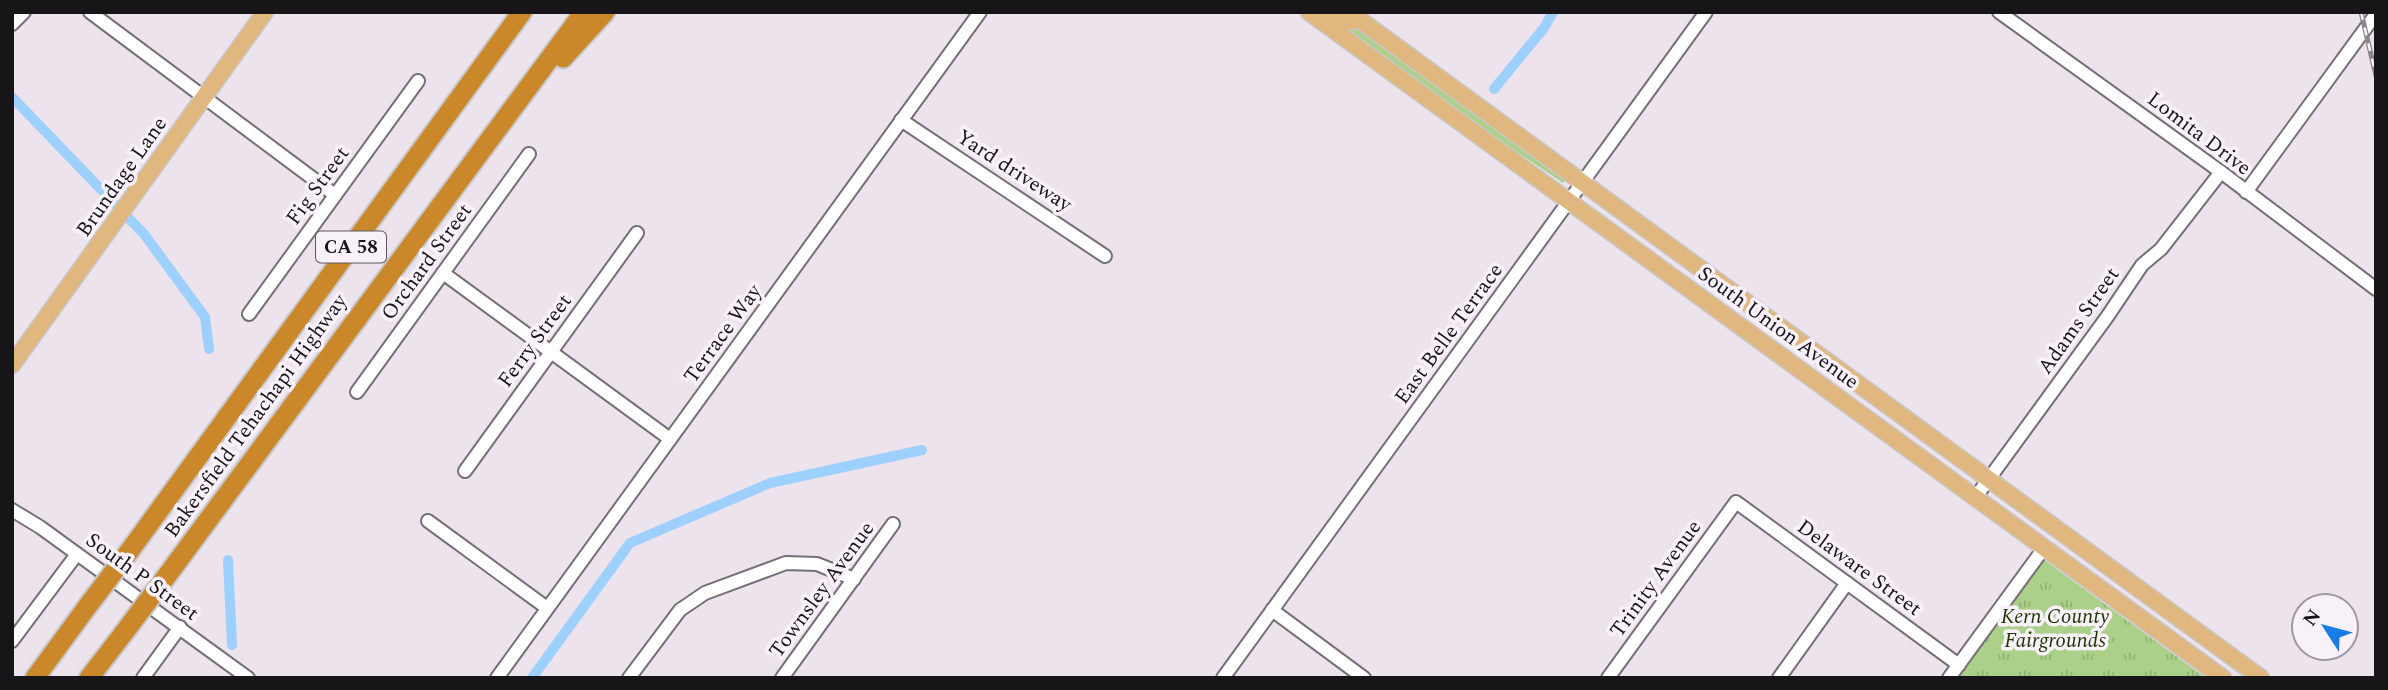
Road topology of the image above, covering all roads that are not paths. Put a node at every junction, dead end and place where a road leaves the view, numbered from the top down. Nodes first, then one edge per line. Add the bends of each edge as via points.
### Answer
1 (24, 12) edge
2 (90, 12) edge
3 (265, 12) edge
4 (512, 12) edge
5 (522, 12) edge
6 (584, 12) edge
7 (605, 12) edge
8 (980, 12) edge
9 (1309, 12) edge
10 (1328, 12) edge
11 (1706, 12) edge
12 (1999, 12) edge
13 (2376, 14) edge
14 (1357, 15) edge
15 (12, 24) edge
16 (418, 81) dead end
17 (205, 96) junction
18 (457, 101) junction
19 (901, 120) junction
20 (492, 135) junction
21 (529, 155) dead end
22 (2221, 172) junction
23 (1582, 183) junction
24 (2246, 192) junction
25 (335, 195) junction
26 (1568, 202) junction
27 (637, 233) dead end
28 (1105, 256) dead end
29 (443, 273) junction
30 (2376, 289) edge
31 (249, 314) dead end
32 (551, 352) junction
33 (12, 365) edge
34 (357, 392) dead end
35 (670, 439) junction
36 (465, 471) dead end
37 (1988, 479) junction
38 (1975, 498) junction
39 (1736, 502) joint
40 (12, 510) edge
41 (428, 521) dead end
42 (893, 524) dead end
43 (2044, 548) junction
44 (76, 554) junction
45 (854, 579) junction
46 (1847, 583) junction
47 (547, 608) junction
48 (1272, 610) junction
49 (180, 627) junction
50 (12, 640) edge
51 (1959, 665) junction
52 (35, 678) edge
53 (89, 678) edge
54 (143, 678) edge
55 (248, 678) edge
56 (497, 678) edge
57 (629, 678) edge
58 (782, 678) edge
59 (1223, 678) edge
60 (1364, 678) edge
61 (1608, 678) edge
62 (1779, 678) edge
63 (1949, 678) edge
64 (2223, 678) edge
65 (2261, 678) edge

1 - 15 street
2 - 17 street
3 - 17 main road, Brundage Lane
4 - 18 highway
5 - 18 highway, Bakersfield Tehachapi Highway / CA 58
6 - 20 highway, Bakersfield Tehachapi Highway / CA 58
7 - 20 highway
8 - 19 street, Terrace Way
9 - 26 main road, South Union Avenue
10 - 14 main road via 1341,21
11 - 23 street, East Belle Terrace
12 - 22 street, Lomita Drive
13 - 24 street
14 - 23 main road, South Union Avenue
16 - 25 street, Fig Street
17 - 25 street
17 - 33 main road, Brundage Lane
18 - 52 highway, Bakersfield Tehachapi Highway / CA 58, bridge
19 - 28 street, Yard driveway
19 - 35 street, Terrace Way
20 - 53 highway, Bakersfield Tehachapi Highway / CA 58, bridge
21 - 29 street, Orchard Street
22 - 24 street, Lomita Drive
22 - 37 street, Adams Street via 2161,249 2142,265
23 - 26 street, East Belle Terrace
23 - 37 main road, South Union Avenue
24 - 30 street, Lomita Drive
25 - 31 street, Fig Street
26 - 38 main road, South Union Avenue
26 - 48 street, East Belle Terrace
27 - 32 street, Ferry Street
29 - 32 street
29 - 34 street, Orchard Street
32 - 35 street
32 - 36 street, Ferry Street
35 - 47 street, Terrace Way
37 - 38 street, Adams Street
37 - 65 main road, South Union Avenue
38 - 43 main road, South Union Avenue
39 - 46 street, Delaware Street
39 - 61 street, Trinity Avenue
40 - 44 street, South P Street
41 - 47 street
42 - 45 street, Townsley Avenue
43 - 51 street
43 - 64 main road, South Union Avenue
44 - 49 street, South P Street
44 - 50 street
45 - 57 street via 817,564 786,564 705,593 680,610
45 - 58 street, Townsley Avenue
46 - 51 street, Delaware Street
46 - 62 street
47 - 56 street, Terrace Way
48 - 59 street, East Belle Terrace
48 - 60 street
49 - 54 street
49 - 55 street, South P Street
51 - 63 street

